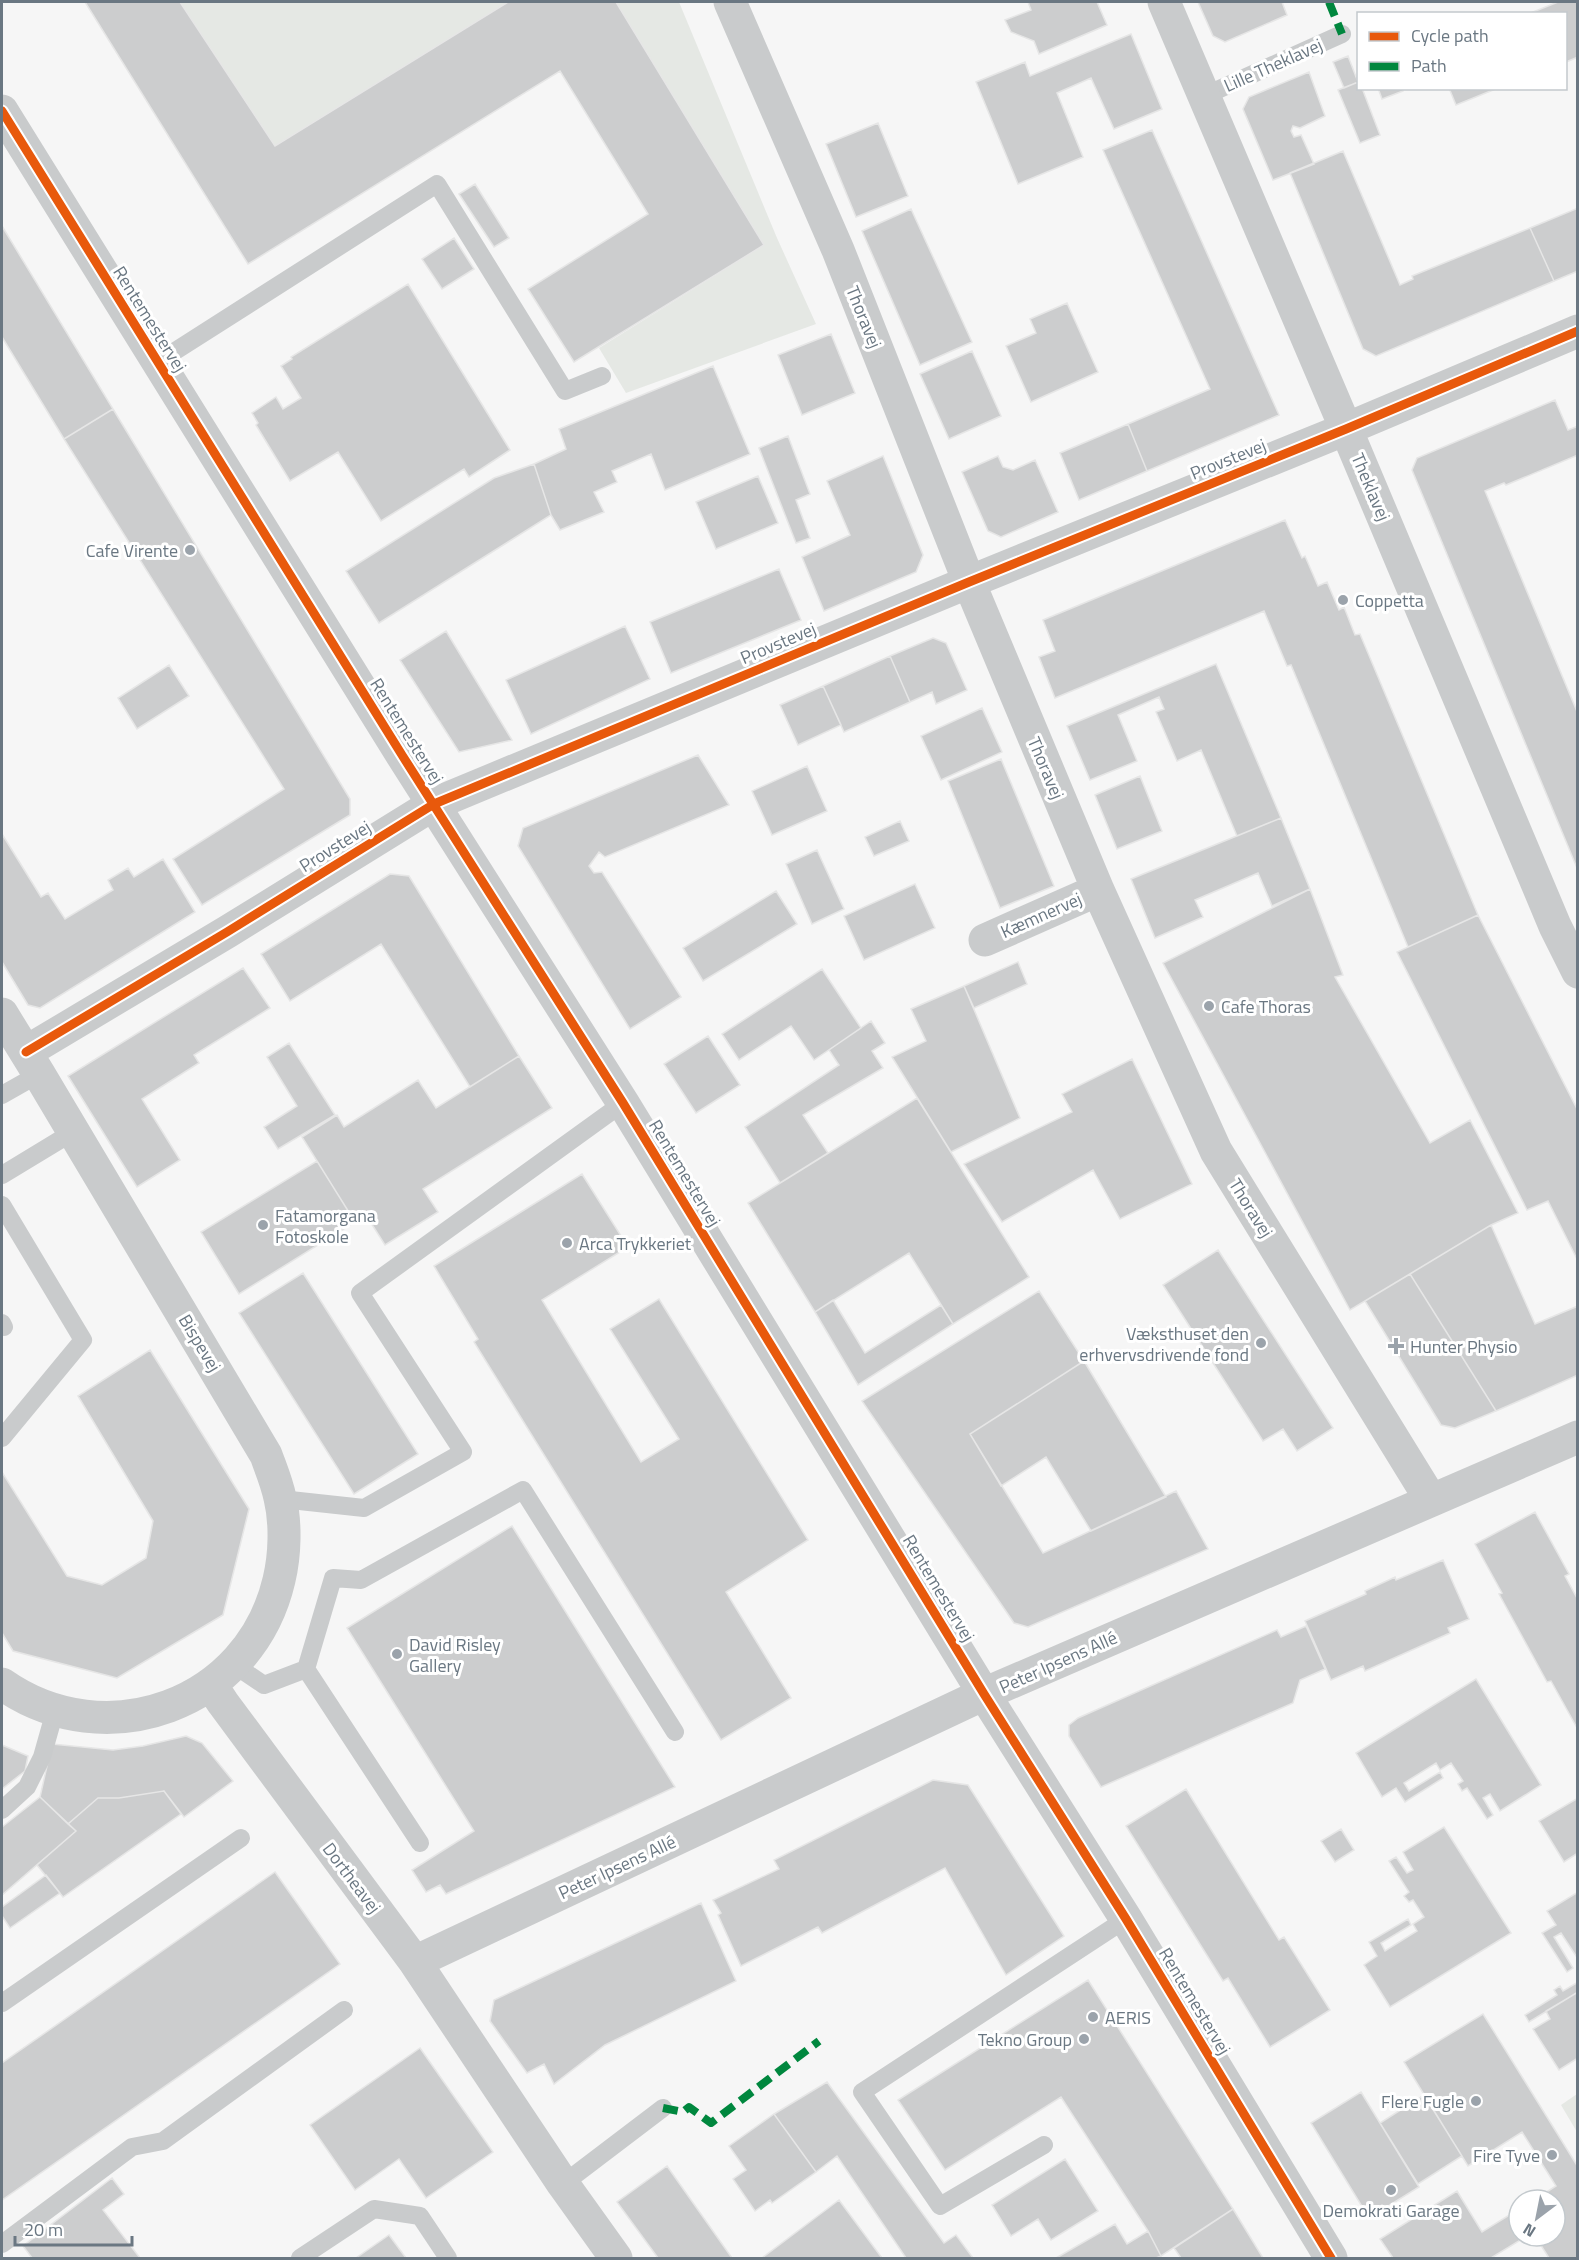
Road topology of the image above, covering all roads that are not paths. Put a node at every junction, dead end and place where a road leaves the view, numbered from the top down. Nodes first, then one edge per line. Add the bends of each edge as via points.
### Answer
1 (730, 2) edge
2 (1164, 2) edge
3 (1342, 34) dead end
4 (1204, 96) junction
5 (2, 111) edge
6 (1578, 331) edge
7 (158, 362) junction
8 (602, 376) dead end
9 (1346, 429) junction
10 (969, 582) junction
11 (434, 804) junction
12 (1098, 890) junction
13 (985, 940) dead end
14 (1578, 972) edge
15 (2, 1014) edge
16 (32, 1063) junction
17 (2, 1095) edge
18 (623, 1104) junction
19 (73, 1132) junction
20 (2, 1175) edge
21 (2, 1205) edge
22 (2, 1438) edge
23 (1577, 1439) edge
24 (281, 1499) junction
25 (1431, 1500) junction
26 (306, 1669) junction
27 (222, 1674) junction
28 (6, 1694) edge
29 (984, 1694) junction
30 (55, 1711) junction
31 (675, 1732) dead end
32 (2, 1810) edge
33 (241, 1838) dead end
34 (420, 1842) dead end
35 (1126, 1919) junction
36 (415, 1962) junction
37 (2, 2003) edge
38 (345, 2010) dead end
39 (663, 2108) dead end
40 (1044, 2145) dead end
41 (563, 2184) junction
42 (2, 2244) edge
43 (606, 2255) edge
44 (300, 2259) edge
45 (448, 2259) edge
46 (1331, 2259) edge

1 - 10 street, Thoravej via 838,250
2 - 4 street, Theklavej
3 - 4 lane, Lille Theklavej
4 - 9 street, Theklavej
5 - 7 street, Rentemestervej
6 - 9 street, Provstevej
7 - 8 lane via 437,184 565,391
7 - 11 street, Rentemestervej
9 - 10 street, Provstevej
9 - 14 street, Theklavej via 1554,926
10 - 11 street, Provstevej
10 - 12 street, Thoravej
11 - 16 street, Provstevej via 227,932
11 - 18 street, Rentemestervej
12 - 13 street, Kæmnervej
12 - 25 street, Thoravej via 1216,1151
15 - 16 street, Bispevej
16 - 17 lane
16 - 19 street, Bispevej
18 - 24 lane via 360,1293 463,1452 364,1508
18 - 29 street, Rentemestervej
19 - 20 lane
19 - 24 street, Bispevej via 266,1455
21 - 22 lane via 83,1340
23 - 25 street, Peter Ipsens Allé
24 - 27 street, Bispevej via 284,1540 279,1580 266,1617 244,1652
25 - 29 street, Peter Ipsens Allé
26 - 27 lane via 264,1685
26 - 31 lane via 333,1578 361,1580 523,1490
26 - 34 lane
27 - 30 street via 180,1702 140,1715 98,1718
27 - 36 street, Dortheavej via 223,1704
28 - 30 street
29 - 35 street, Rentemestervej
29 - 36 street, Peter Ipsens Allé
30 - 32 lane via 42,1757 27,1787
33 - 37 lane
35 - 40 lane via 862,2092 940,2206
35 - 46 street, Rentemestervej
36 - 41 street, Dortheavej
38 - 42 lane via 163,2141 132,2147
39 - 41 lane
41 - 43 street, Dortheavej
44 - 45 lane via 374,2210 420,2217

